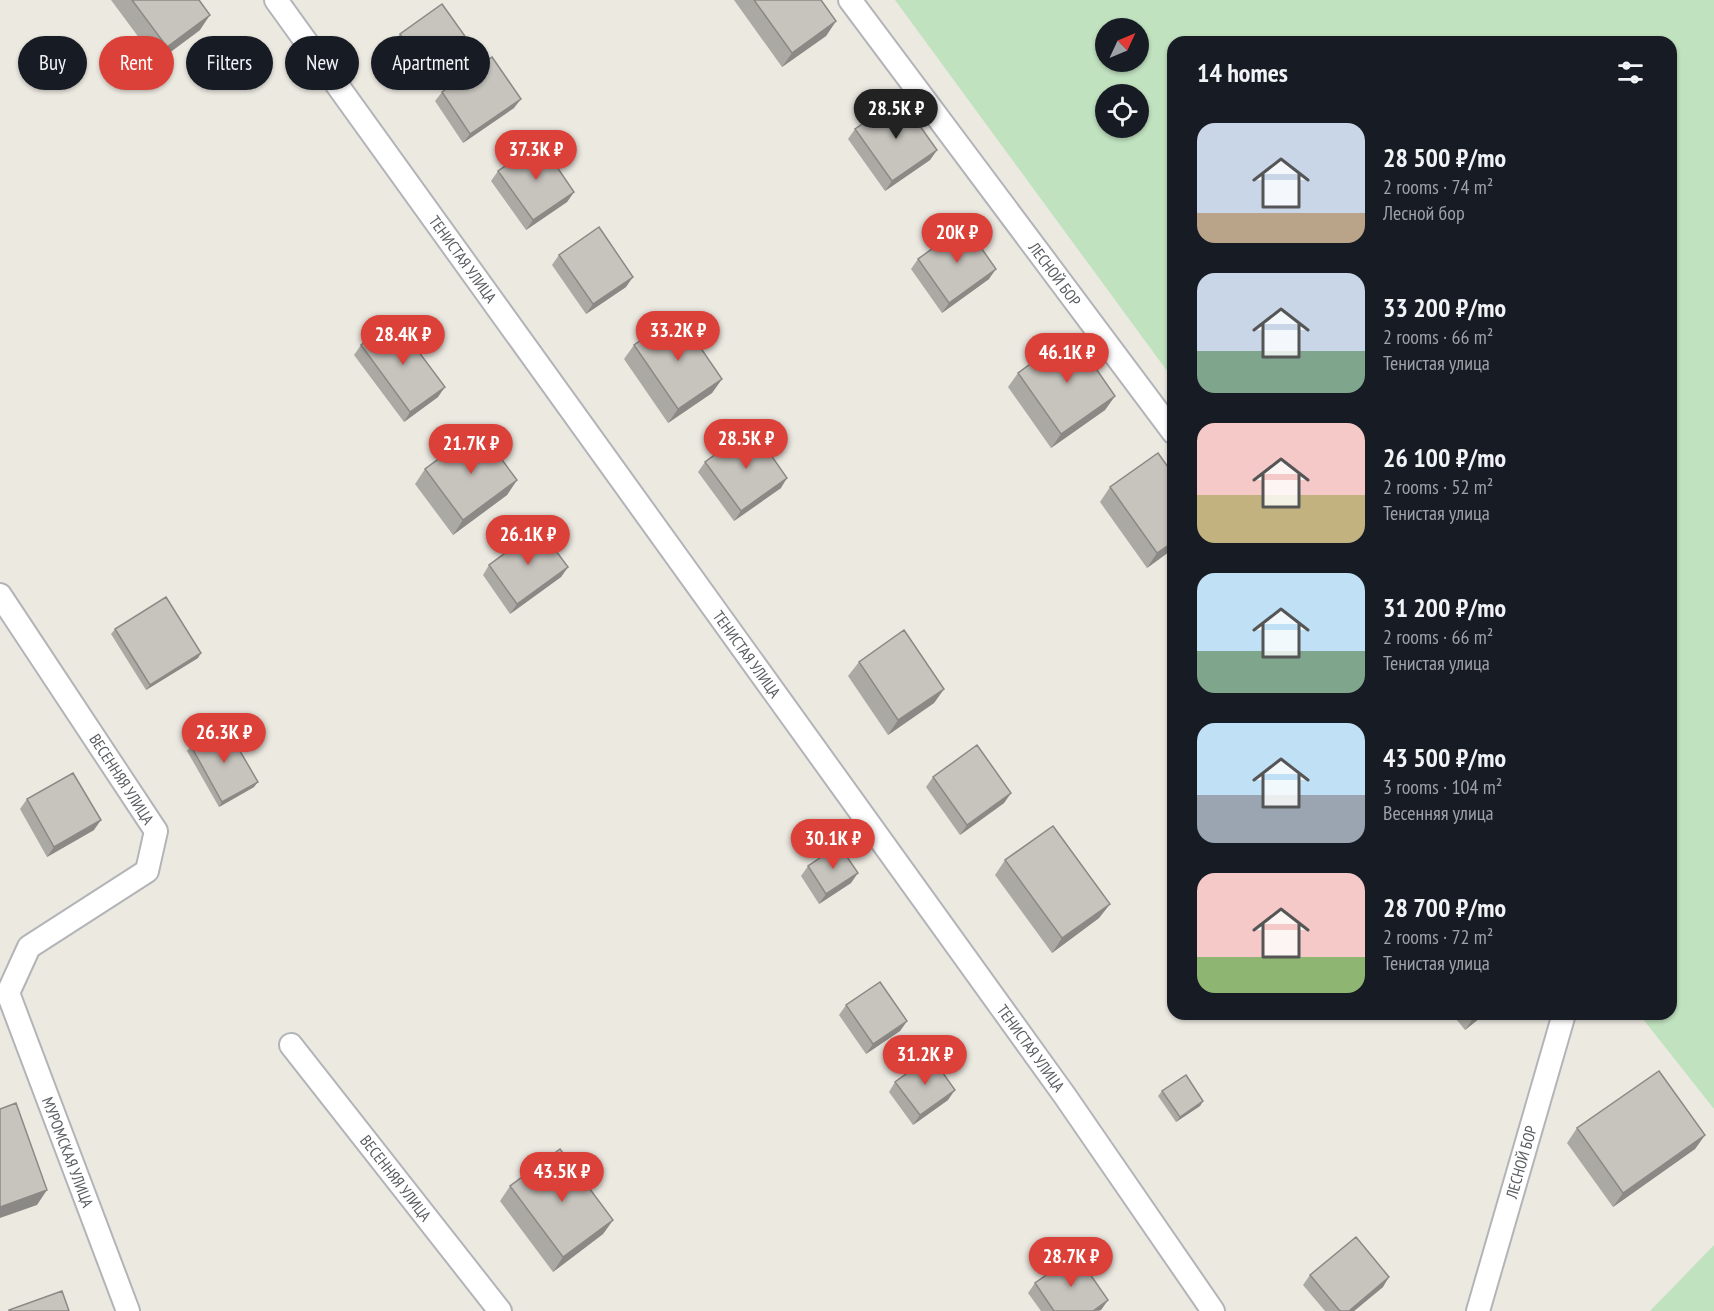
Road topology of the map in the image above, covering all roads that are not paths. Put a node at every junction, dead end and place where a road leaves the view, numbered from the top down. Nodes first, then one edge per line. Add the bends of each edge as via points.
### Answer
1 (276, 0) edge
2 (850, 0) edge
3 (1167, 424) edge
4 (0, 595) edge
5 (4, 994) edge
6 (1562, 1020) edge
7 (291, 1044) dead end
8 (128, 1311) edge
9 (500, 1311) edge
10 (1213, 1311) edge
11 (1478, 1311) edge

1 - 10 street, ТЕНИСТАЯ УЛИЦА via 1058,1086
2 - 3 street, ЛЕСНОЙ БОР
4 - 5 street, ВЕСЕННЯЯ УЛИЦА via 156,831 147,871 29,947
5 - 8 street, МУРОМСКАЯ УЛИЦА
6 - 11 street, ЛЕСНОЙ БОР
7 - 9 street, ВЕСЕННЯЯ УЛИЦА

